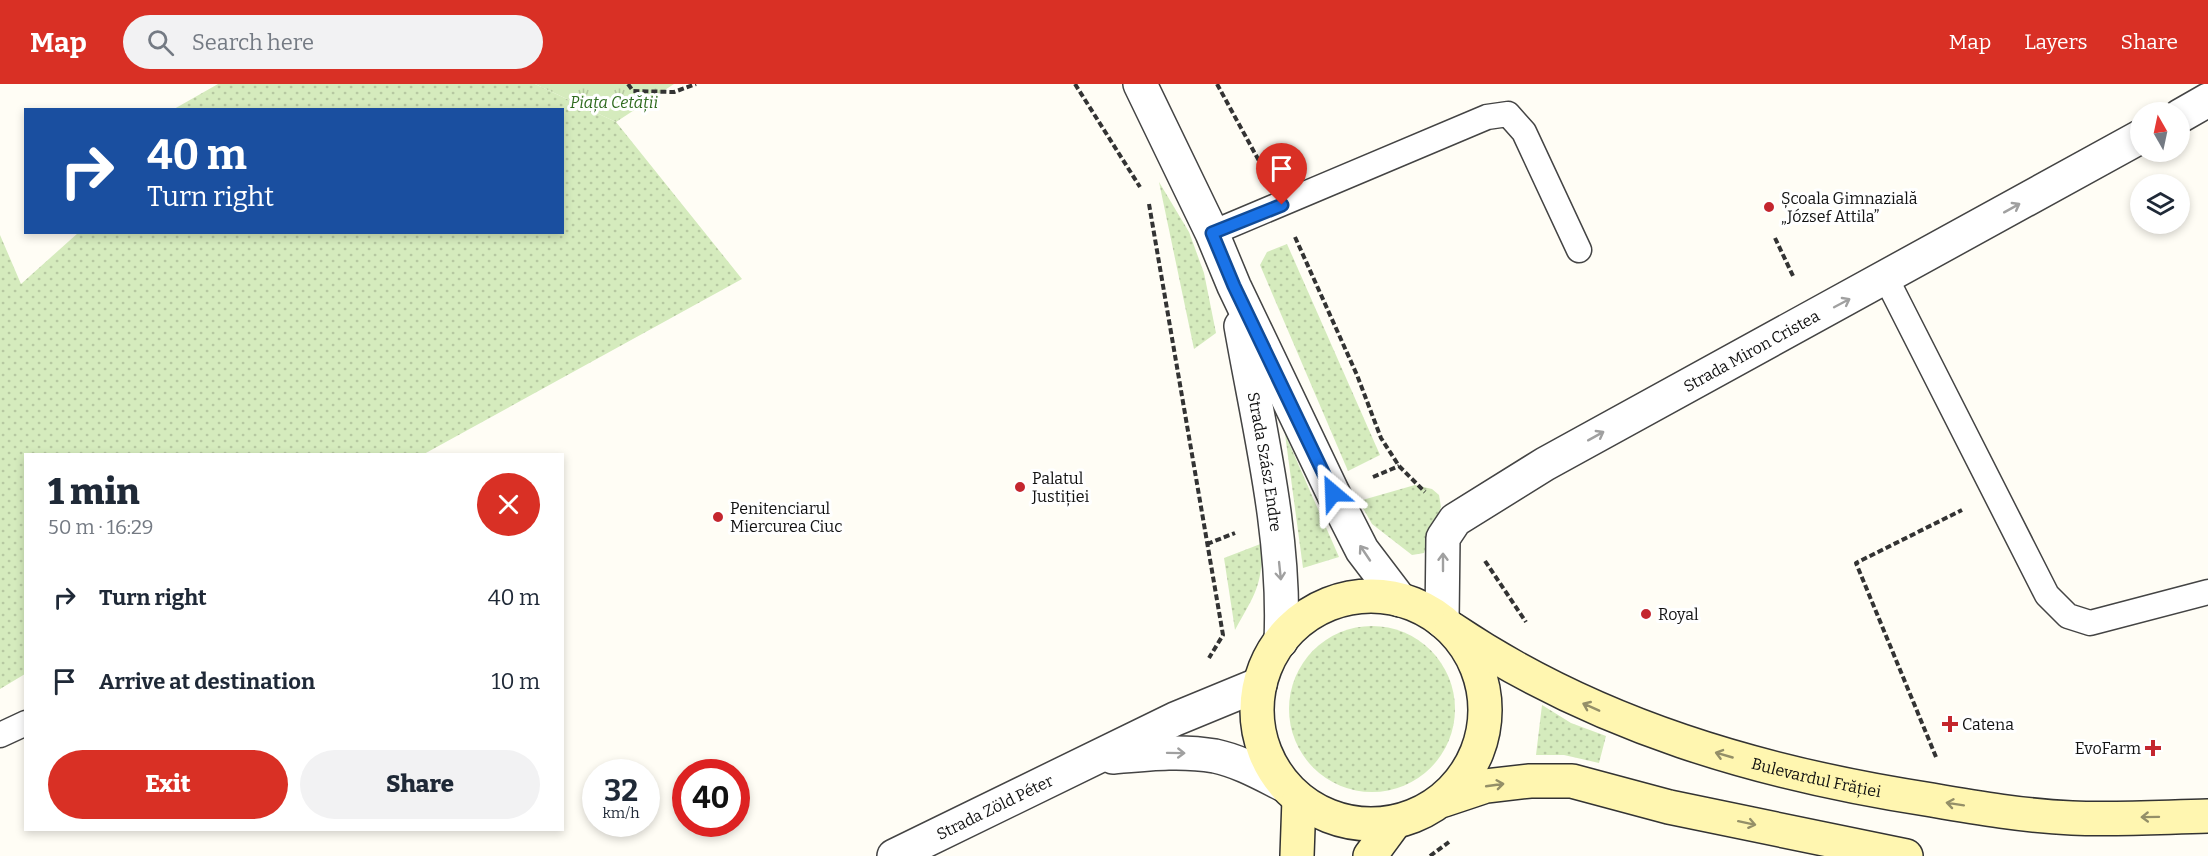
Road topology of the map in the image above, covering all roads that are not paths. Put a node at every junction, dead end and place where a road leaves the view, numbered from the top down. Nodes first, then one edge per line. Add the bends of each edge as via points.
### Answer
1 (1140, 84) edge
2 (2208, 100) edge
3 (2190, 110) edge
4 (2130, 143) edge
5 (1212, 233) junction
6 (1580, 250) dead end
7 (1886, 279) junction
8 (1234, 286) junction
9 (2208, 592) edge
10 (1400, 600) junction
11 (1447, 625) junction
12 (1281, 641) junction
13 (1260, 684) junction
14 (24, 724) edge
15 (0, 735) edge
16 (1096, 759) junction
17 (1292, 792) junction
18 (1440, 801) junction
19 (2208, 816) edge
20 (1395, 822) junction
21 (894, 856) edge
22 (1297, 856) edge
23 (1370, 856) edge
24 (1906, 856) edge

1 - 5 street, Strada Szász Endre
2 - 3 street
7 -> 4 street, Strada Miron Cristea
5 - 6 lane via 1487,117 1508,114 1524,132
5 - 8 street, Strada Szász Endre
7 - 9 lane via 2047,595 2068,616 2090,623
11 -> 7 street, Strada Miron Cristea via 1443,538 1455,520 1545,464
10 -> 8 street, Strada Szász Endre via 1362,550
8 -> 12 street, Strada Szász Endre via 1274,518 1281,580
10 - 11 main road, Bulevardul Frăției via 1422,608
10 - 12 main road, Bulevardul Frăției via 1348,598 1299,622
11 - 18 main road via 1475,662 1482,683 1484,727 1469,769
19 -> 11 main road, Bulevardul Frăției via 2071,818 1957,804 1832,782 1721,754 1645,729 1535,679
12 - 13 main road, Bulevardul Frăției via 1266,663
13 - 16 street, Strada Zöld Péter via 1175,719
13 - 17 main road, Bulevardul Frăției via 1257,705 1263,747
14 - 15 lane
16 -> 17 street, Strada Zöld Péter via 1177,752 1216,756 1240,764
16 - 21 street, Strada Zöld Péter
17 - 20 main road via 1317,811 1342,821
17 - 22 main road
18 - 20 main road
18 -> 24 main road via 1486,786 1572,781 1669,807
20 - 23 main road

